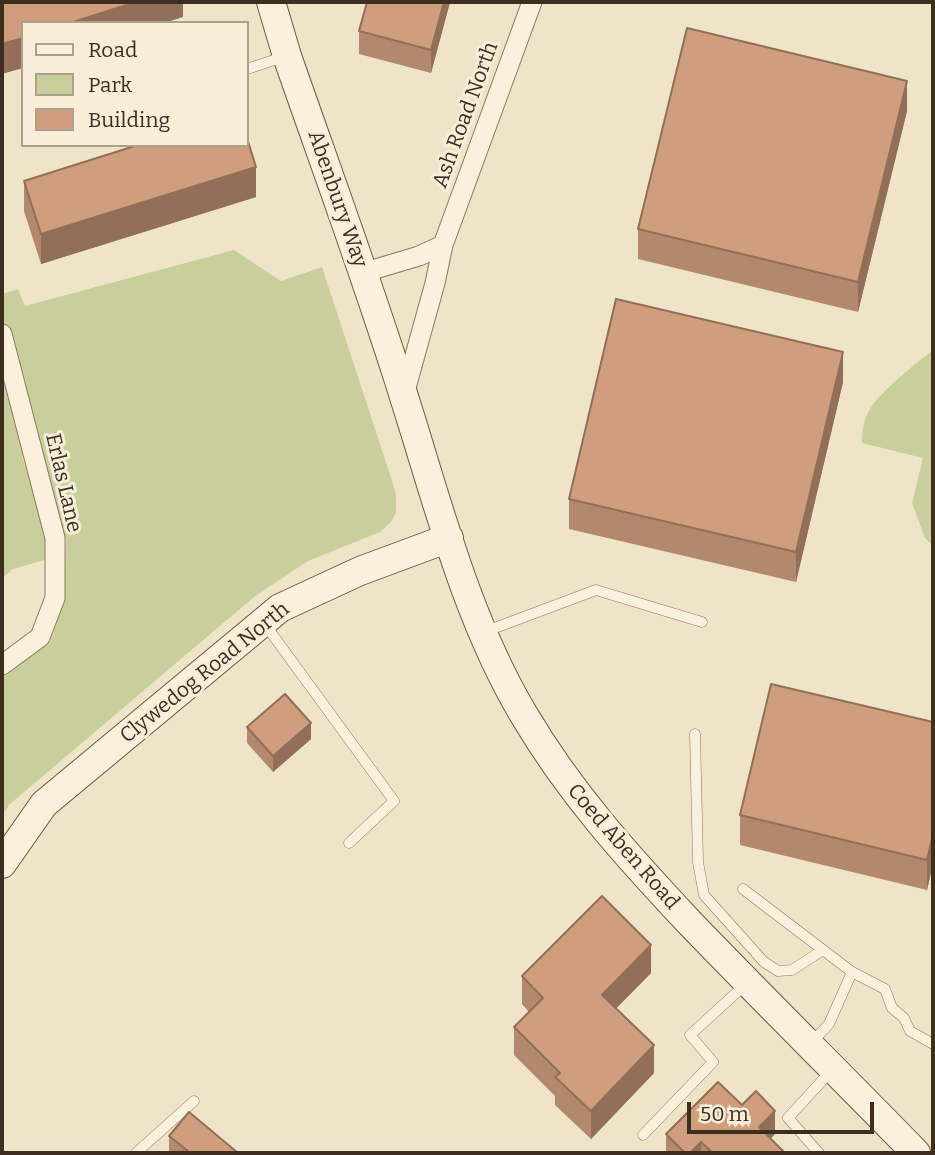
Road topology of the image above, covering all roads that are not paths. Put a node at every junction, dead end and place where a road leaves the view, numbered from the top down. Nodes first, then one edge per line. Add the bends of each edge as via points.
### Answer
1 (271, 2) edge
2 (531, 2) edge
3 (287, 56) junction
4 (248, 69) edge
5 (443, 245) junction
6 (362, 273) junction
7 (2, 334) edge
8 (404, 395) junction
9 (449, 538) junction
10 (264, 622) junction
11 (702, 622) dead end
12 (484, 633) junction
13 (2, 665) edge
14 (695, 734) dead end
15 (349, 843) dead end
16 (2, 864) edge
17 (743, 889) dead end
18 (823, 950) junction
19 (852, 972) junction
20 (747, 983) junction
21 (810, 1044) junction
22 (933, 1044) edge
23 (834, 1069) junction
24 (194, 1101) dead end
25 (643, 1135) dead end
26 (136, 1153) edge
27 (819, 1153) edge
28 (916, 1153) edge

1 - 3 street, Abenbury Way
2 - 5 street, Ash Road North
3 - 4 lane
3 - 6 street, Abenbury Way
5 - 6 street
5 - 8 street, Ash Road North
6 - 8 street, Abenbury Way
7 - 13 street, Erlas Lane via 55,538 55,598 40,637
8 - 9 street, Coed Aben Road
9 - 10 street, Clywedog Road North via 360,570 280,608
9 - 12 street, Coed Aben Road
10 - 15 lane via 394,801
10 - 16 street, Clywedog Road North via 44,804
11 - 12 lane via 596,590
12 - 20 street, Coed Aben Road via 522,712 564,779 615,843
14 - 18 lane via 698,862 705,895 764,962 778,971 792,970
17 - 18 lane
18 - 19 lane
19 - 21 lane via 829,1024
19 - 22 lane via 885,989 892,1009 904,1018 910,1031
20 - 21 street, Coed Aben Road
20 - 25 lane via 690,1035 713,1062
21 - 23 street, Coed Aben Road
23 - 27 lane via 788,1118
23 - 28 street, Coed Aben Road
24 - 26 lane

